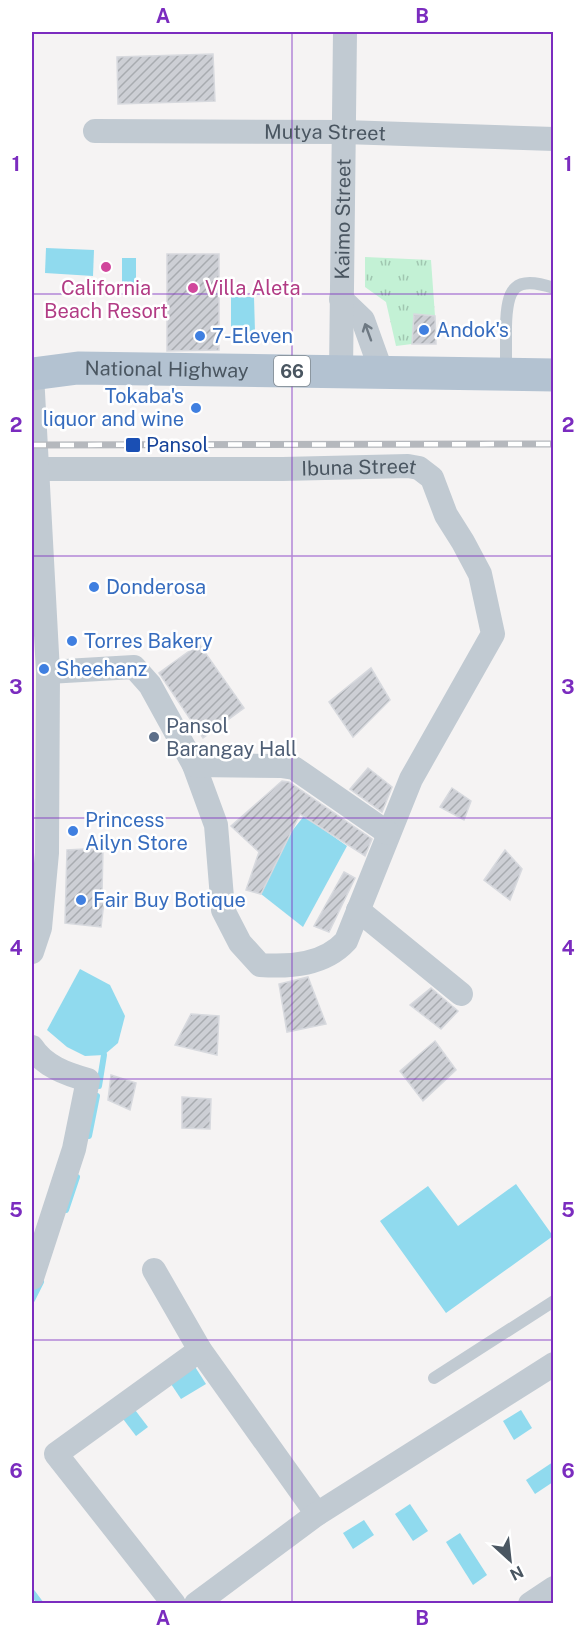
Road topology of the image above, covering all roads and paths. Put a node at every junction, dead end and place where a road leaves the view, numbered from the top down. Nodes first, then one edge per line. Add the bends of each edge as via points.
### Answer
1 (345, 32) edge
2 (95, 131) dead end
3 (344, 132) junction
4 (554, 139) edge
5 (554, 288) edge
6 (341, 299) junction
7 (341, 372) junction
8 (382, 373) junction
9 (32, 374) edge
10 (506, 374) junction
11 (554, 375) edge
12 (34, 469) edge
13 (48, 672) junction
14 (194, 765) junction
15 (388, 834) junction
16 (39, 851) edge
17 (358, 910) junction
18 (32, 952) edge
19 (461, 994) dead end
20 (32, 1047) edge
21 (154, 1270) dead end
22 (32, 1278) edge
23 (554, 1301) edge
24 (200, 1350) junction
25 (554, 1364) edge
26 (434, 1378) dead end
27 (317, 1514) junction
28 (554, 1587) edge
29 (174, 1604) edge
30 (196, 1604) edge
31 (530, 1604) edge

1 - 3 street, Kaimo Street
2 - 3 street, Mutya Street
3 - 4 street, Mutya Street
3 - 6 street, Kaimo Street
5 - 10 lane via 537,282 525,283 510,294
6 - 7 street, Kaimo Street
8 -> 6 street via 363,320
7 - 8 main road, National Highway / 66
7 - 9 main road, National Highway / 66 via 78,368
8 - 10 main road, National Highway / 66
9 - 12 street
10 - 11 main road, National Highway / 66
12 - 13 street
12 - 15 street, Ibuna Street via 408,466 419,468 432,478 446,515 480,574 493,634 411,778
13 - 14 street via 134,667 150,685
13 - 16 street
14 - 15 street via 294,768
14 - 17 street, Ibuna Street via 216,825 223,910 240,943 260,965 313,962 330,954 346,941
15 - 17 street, Ibuna Street
16 - 18 street via 40,928
17 - 19 street
20 - 22 street via 38,1056 65,1073 88,1080 74,1149
21 - 24 street
23 - 26 lane
24 - 27 street
24 - 29 street via 56,1454
25 - 27 street
27 - 30 street
28 - 31 street

